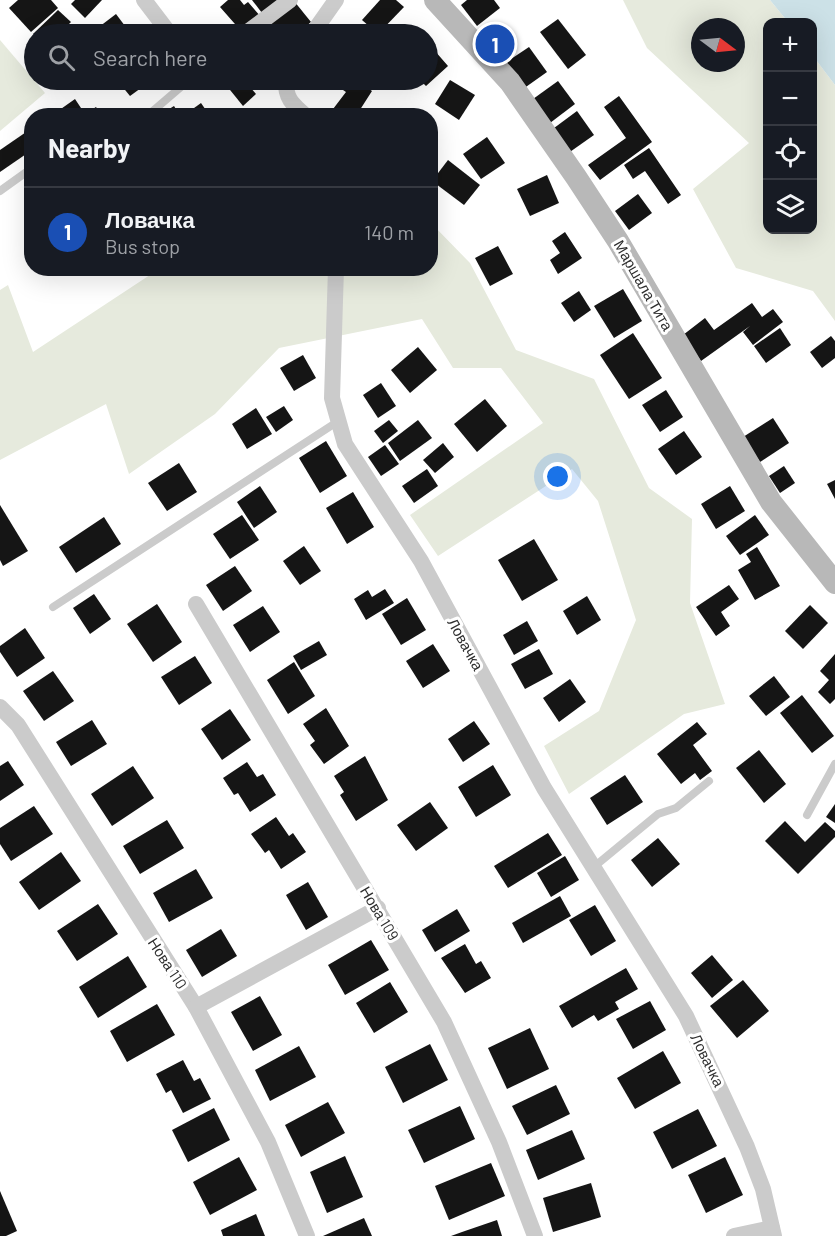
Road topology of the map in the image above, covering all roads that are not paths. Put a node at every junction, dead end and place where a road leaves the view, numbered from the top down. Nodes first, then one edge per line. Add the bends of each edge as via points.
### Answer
1 (144, 0) edge
2 (290, 0) edge
3 (336, 0) edge
4 (435, 0) edge
5 (162, 24) edge
6 (258, 24) edge
7 (319, 24) edge
8 (177, 90) edge
9 (286, 90) edge
10 (156, 108) edge
11 (297, 108) edge
12 (24, 174) edge
13 (0, 191) edge
14 (336, 276) edge
15 (337, 422) junction
16 (835, 583) edge
17 (196, 604) dead end
18 (53, 608) dead end
19 (0, 707) edge
20 (835, 764) edge
21 (709, 781) dead end
22 (807, 815) dead end
23 (595, 866) junction
24 (378, 908) junction
25 (196, 1007) junction
26 (773, 1232) edge
27 (307, 1236) edge
28 (535, 1236) edge
29 (734, 1236) edge

1 - 5 street
2 - 6 street
3 - 7 street
4 - 16 street, Маршала Тита via 510,82 576,177 618,241 771,502
8 - 10 lane
9 - 11 street
12 - 13 lane
14 - 15 street, Ловачка via 331,378
15 - 18 lane
15 - 23 street, Ловачка via 345,444 421,561 544,788
17 - 24 street, Нова 109
19 - 25 street, Нова 110 via 18,725
20 - 22 lane
21 - 23 lane via 676,808 658,814
23 - 26 street, Ловачка via 687,1016 716,1074 759,1176
24 - 25 street
24 - 28 street, Нова 109 via 467,1068
25 - 27 street, Нова 110 via 268,1142
26 - 29 street

